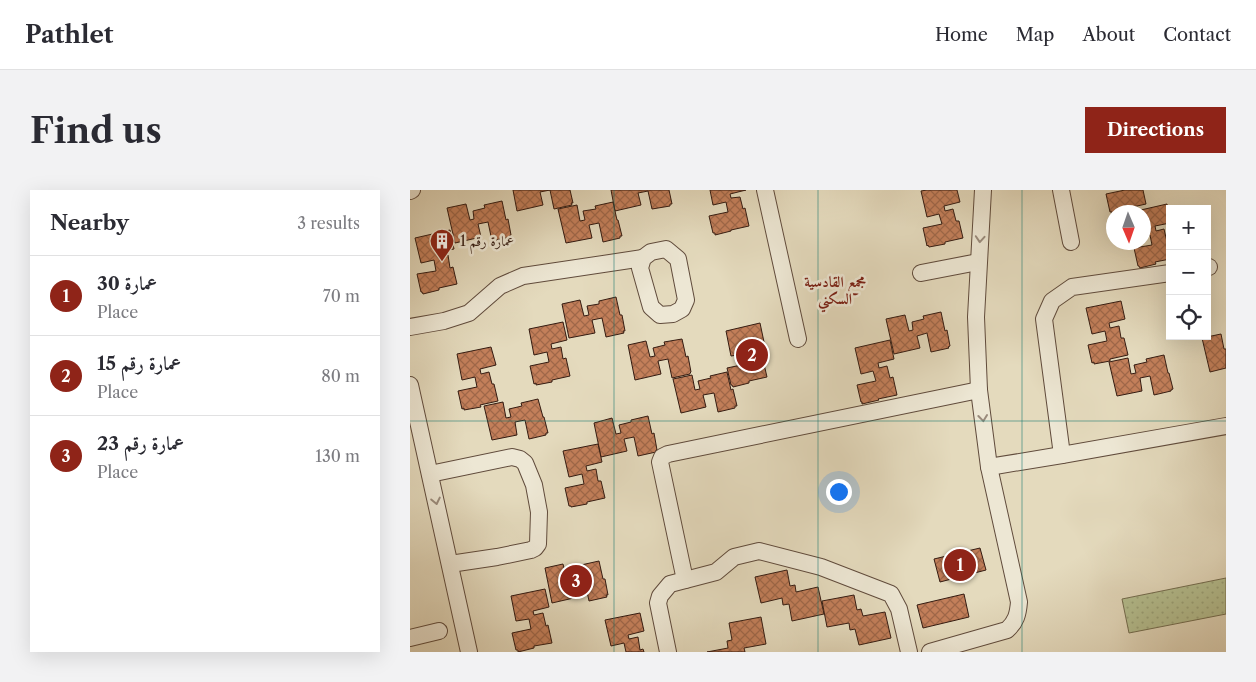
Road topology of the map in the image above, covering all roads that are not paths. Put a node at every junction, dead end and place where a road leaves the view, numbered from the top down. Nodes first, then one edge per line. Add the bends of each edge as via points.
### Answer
1 (764, 190) edge
2 (983, 190) edge
3 (1061, 190) edge
4 (1071, 242) dead end
5 (643, 258) dead end
6 (978, 262) junction
7 (922, 273) dead end
8 (1166, 274) edge
9 (410, 327) edge
10 (798, 339) dead end
11 (410, 385) edge
12 (979, 390) junction
13 (1226, 426) edge
14 (1062, 456) junction
15 (989, 467) junction
16 (430, 474) junction
17 (450, 564) junction
18 (685, 580) junction
19 (439, 631) dead end
20 (410, 638) edge
21 (469, 652) edge
22 (668, 652) edge
23 (909, 652) edge
24 (930, 652) edge

1 - 10 street
2 -> 6 street
3 - 4 street
5 - 9 street via 523,276 500,286 469,313
6 - 7 street
6 - 12 street
8 - 14 street via 1072,287 1052,301 1044,319
11 - 16 street
12 -> 15 street
12 - 18 street via 662,457 660,462
13 - 14 street
14 - 15 street
15 - 24 street via 1019,602 1018,614 1007,630
16 -> 17 street
16 - 17 street via 512,457 520,459 525,463 534,485 540,512 535,548
17 - 21 street
18 - 22 street via 670,584 658,602
18 - 23 street via 716,572 734,557 759,551 821,567 890,594 899,609
19 - 20 street

